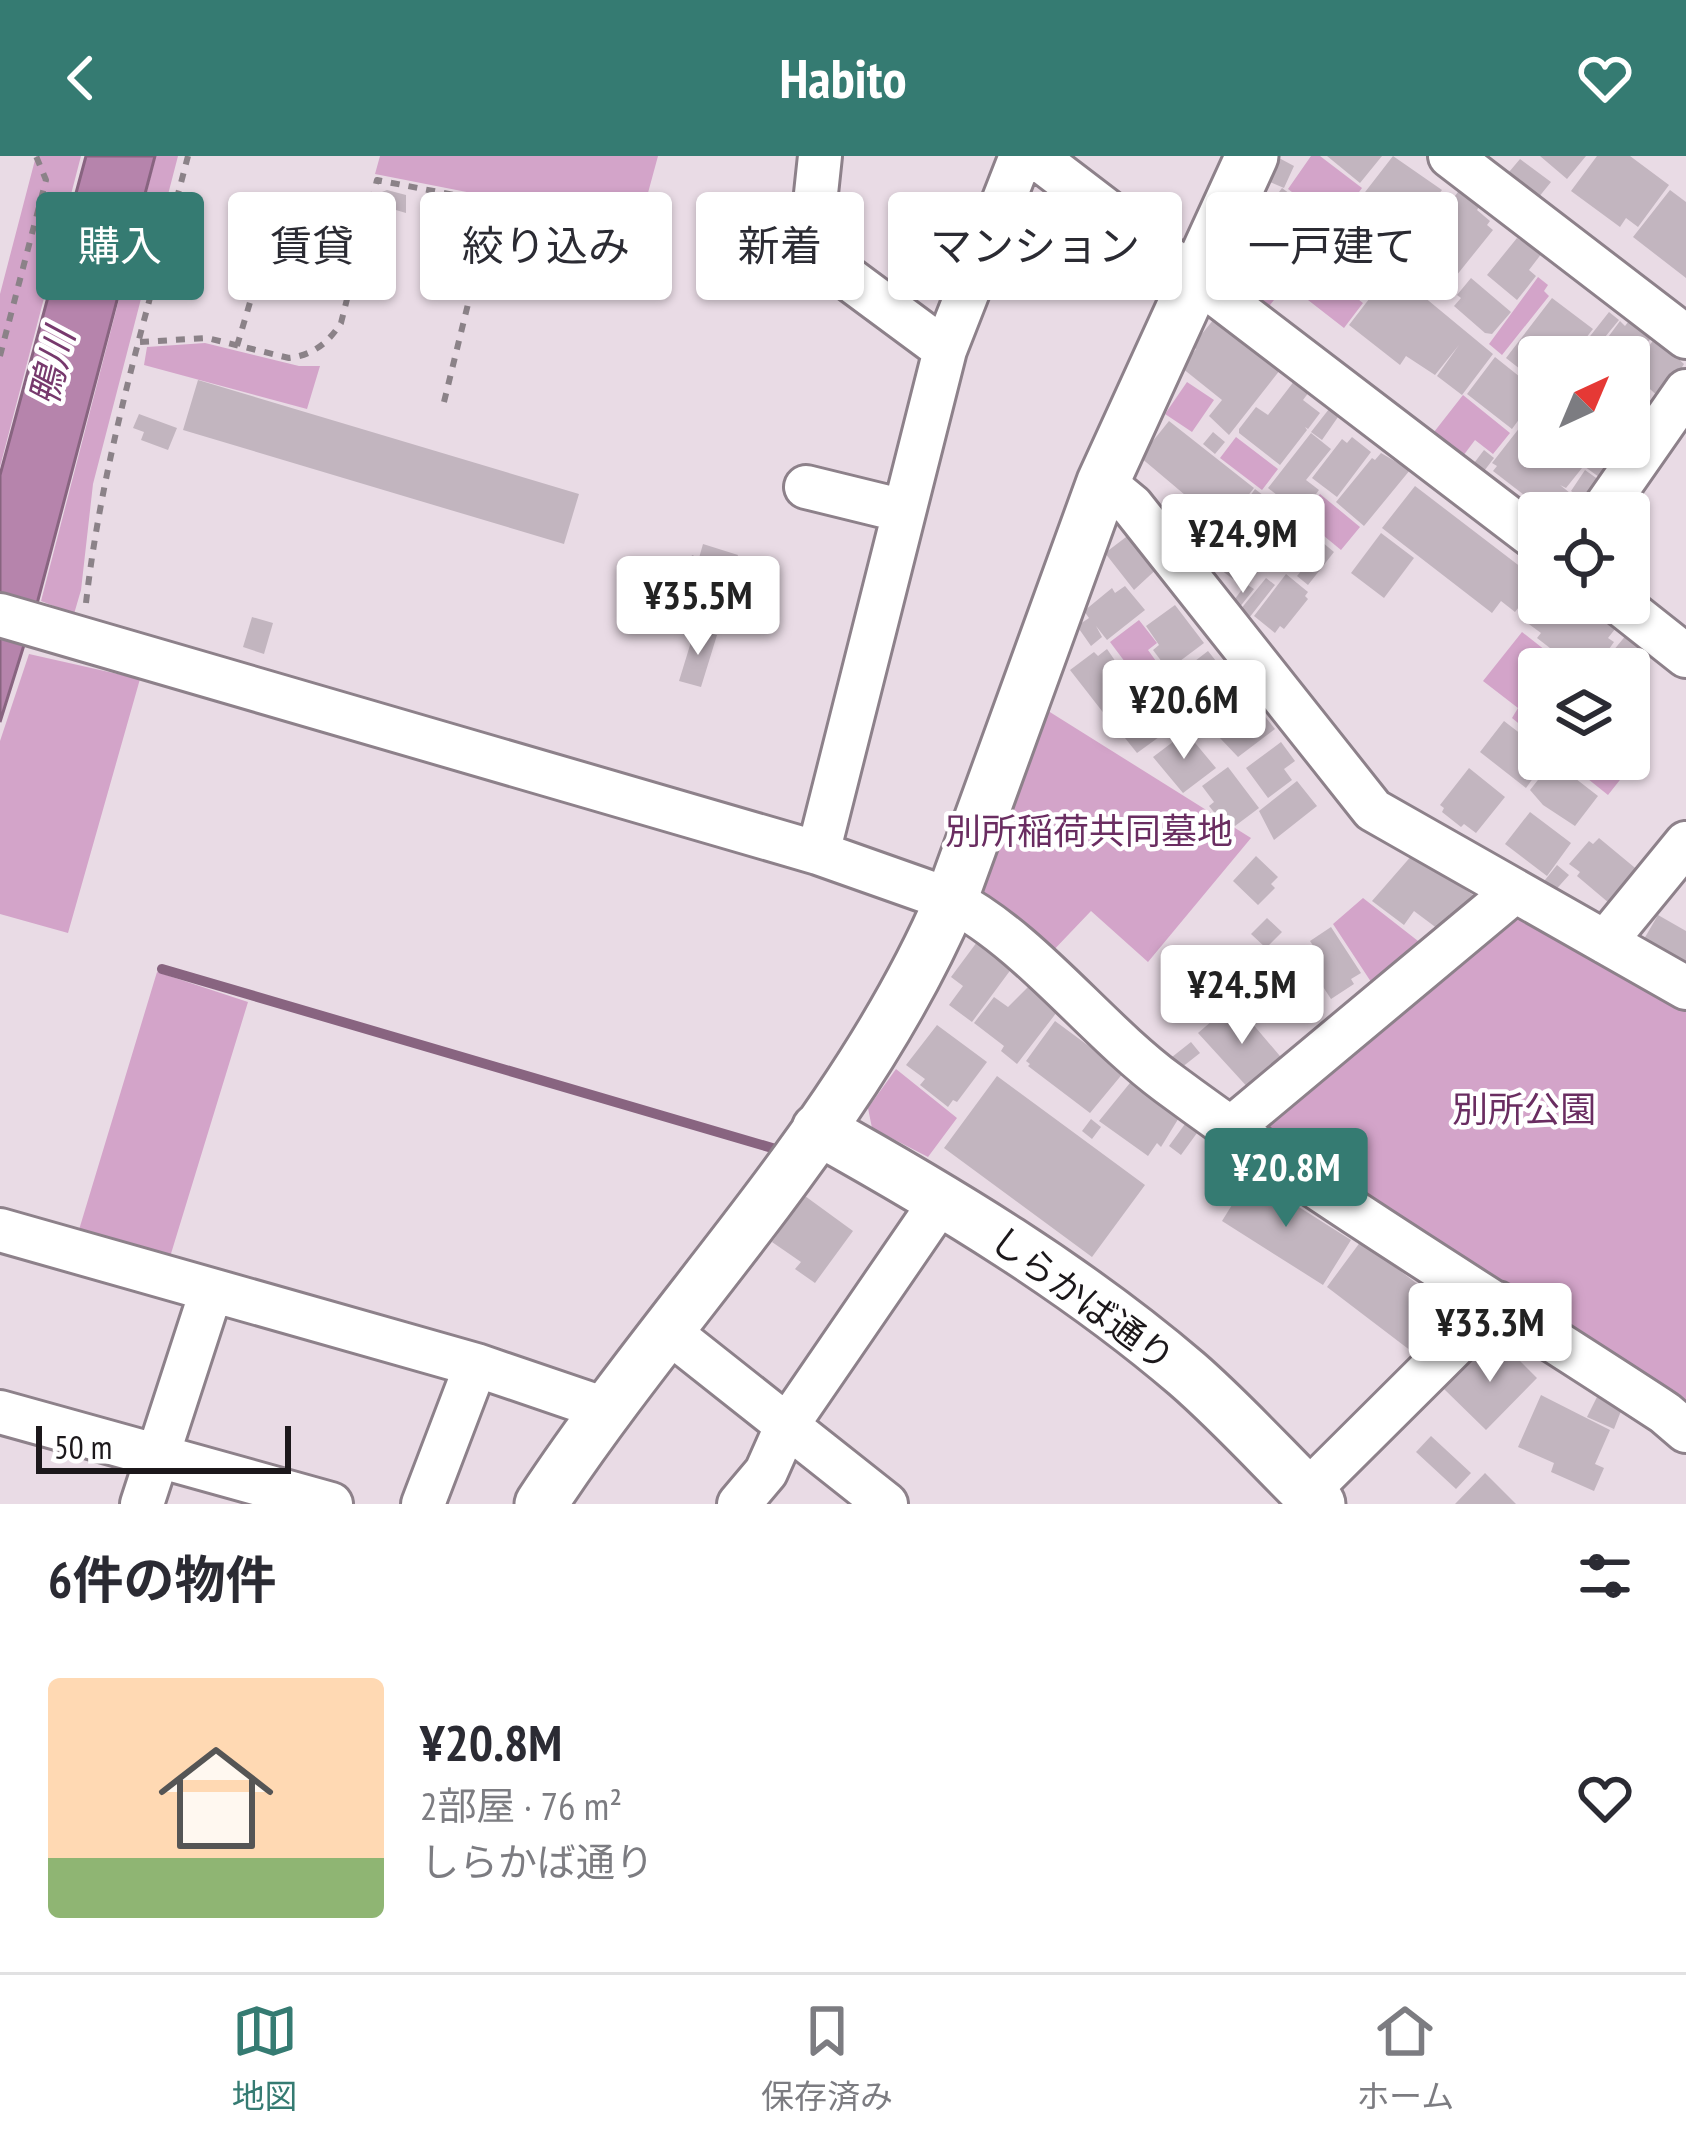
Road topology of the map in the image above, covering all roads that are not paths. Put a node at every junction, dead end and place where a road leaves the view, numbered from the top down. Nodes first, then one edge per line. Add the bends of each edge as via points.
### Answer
1 (820, 156) edge
2 (1021, 156) edge
3 (1035, 156) edge
4 (1252, 156) edge
5 (1450, 156) edge
6 (1193, 279) junction
7 (1686, 337) edge
8 (945, 350) junction
9 (1686, 392) edge
10 (1103, 482) junction
11 (806, 487) dead end
12 (1616, 492) edge
13 (904, 511) junction
14 (1518, 525) edge
15 (0, 615) edge
16 (1645, 624) edge
17 (1686, 656) edge
18 (1686, 843) edge
19 (818, 854) junction
20 (1515, 891) junction
21 (951, 900) junction
22 (1605, 943) junction
23 (1686, 988) edge
24 (818, 1129) junction
25 (1230, 1129) junction
26 (943, 1198) junction
27 (0, 1230) edge
28 (211, 1292) junction
29 (1497, 1303) junction
30 (669, 1332) junction
31 (476, 1365) junction
32 (608, 1410) junction
33 (0, 1412) edge
34 (786, 1427) junction
35 (1686, 1431) edge
36 (159, 1455) junction
37 (1313, 1498) edge
38 (548, 1501) edge
39 (142, 1504) edge
40 (331, 1504) edge
41 (423, 1504) edge
42 (739, 1504) edge
43 (886, 1504) edge

1 - 8 street via 810,250
2 - 8 street
3 - 6 street
4 - 6 street
5 - 7 street
6 - 10 street
6 - 14 street
8 - 13 street
9 - 12 street
10 - 20 street via 1132,506 1373,810
10 - 21 street
11 - 13 street
13 - 19 street
15 - 19 street
16 - 17 street
18 - 22 street
19 - 21 street
20 - 22 street
20 - 25 street
21 - 24 street via 924,962
21 - 25 street
22 - 23 street
24 - 26 street, しらかば通り
24 - 30 street
25 - 29 street
26 - 34 street
26 - 37 street, しらかば通り via 1189,1376
27 - 28 street
28 - 31 street
28 - 36 street
29 - 35 street
29 - 37 street
30 - 32 street
30 - 34 street
31 - 32 street
31 - 41 street
32 - 38 street
33 - 36 street
34 - 42 street via 766,1472
34 - 43 street
36 - 39 street
36 - 40 street

